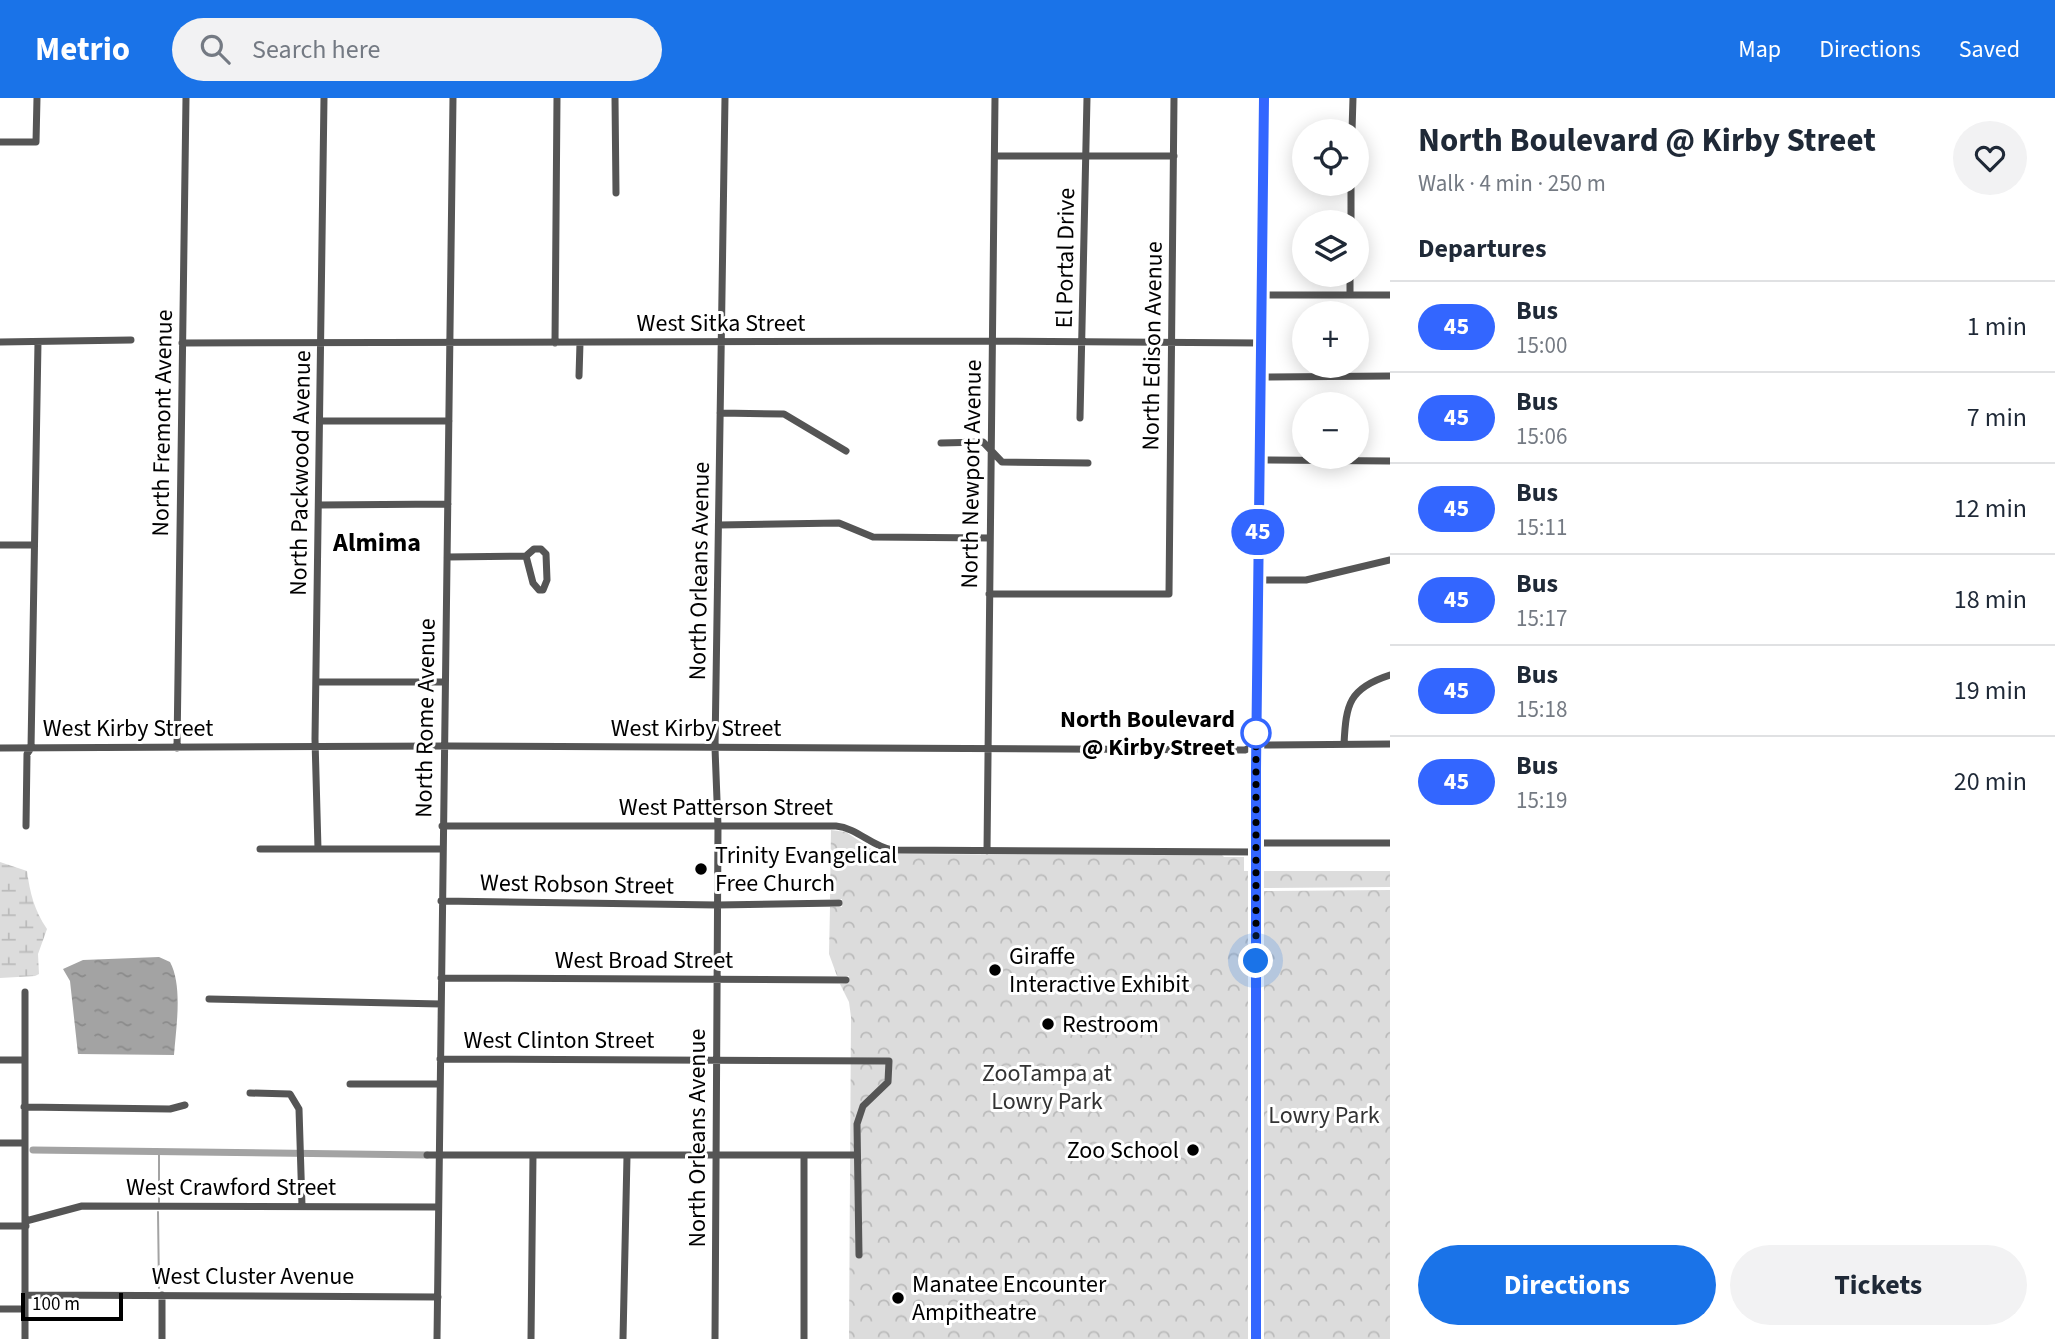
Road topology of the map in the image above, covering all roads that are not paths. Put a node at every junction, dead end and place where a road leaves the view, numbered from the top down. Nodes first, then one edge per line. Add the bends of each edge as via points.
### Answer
1 (37, 98) edge
2 (186, 98) edge
3 (324, 98) edge
4 (453, 98) edge
5 (557, 98) edge
6 (615, 98) edge
7 (725, 98) edge
8 (995, 98) edge
9 (1087, 98) edge
10 (1174, 98) edge
11 (1264, 98) edge
12 (1353, 98) edge
13 (1352, 119) edge
14 (0, 142) edge
15 (995, 156) junction
16 (1086, 156) junction
17 (1174, 156) junction
18 (616, 193) dead end
19 (1350, 287) edge
20 (1261, 295) junction
21 (1350, 295) junction
22 (1390, 295) edge
23 (131, 340) dead end
24 (992, 341) junction
25 (0, 342) edge
26 (38, 342) junction
27 (721, 342) junction
28 (1082, 342) junction
29 (182, 343) junction
30 (555, 343) junction
31 (580, 343) junction
32 (1171, 343) junction
33 (1260, 343) junction
34 (321, 344) junction
35 (450, 344) junction
36 (579, 376) dead end
37 (1390, 376) edge
38 (1260, 377) junction
39 (720, 414) junction
40 (1080, 418) dead end
41 (320, 421) junction
42 (449, 421) junction
43 (941, 443) dead end
44 (990, 448) junction
45 (846, 451) dead end
46 (1259, 460) junction
47 (1390, 461) edge
48 (1088, 463) dead end
49 (448, 504) junction
50 (319, 505) junction
51 (719, 525) junction
52 (990, 538) junction
53 (0, 545) edge
54 (34, 545) junction
55 (526, 556) junction
56 (447, 557) junction
57 (1390, 560) edge
58 (1258, 580) junction
59 (989, 594) junction
60 (1390, 675) edge
61 (316, 682) junction
62 (444, 682) junction
63 (1344, 744) junction
64 (1390, 744) edge
65 (1256, 745) junction
66 (443, 746) junction
67 (316, 747) junction
68 (0, 748) edge
69 (31, 748) junction
70 (177, 748) junction
71 (715, 748) junction
72 (988, 749) junction
73 (26, 826) dead end
74 (442, 826) junction
75 (718, 826) junction
76 (1256, 842) junction
77 (1390, 843) edge
78 (260, 849) dead end
79 (318, 849) junction
80 (442, 849) junction
81 (988, 851) junction
82 (1256, 852) junction
83 (442, 901) junction
84 (839, 903) dead end
85 (717, 905) junction
86 (441, 978) junction
87 (716, 980) junction
88 (846, 980) dead end
89 (25, 992) dead end
90 (209, 999) dead end
91 (441, 1004) junction
92 (440, 1059) junction
93 (0, 1060) edge
94 (23, 1060) junction
95 (716, 1061) junction
96 (350, 1084) dead end
97 (439, 1084) junction
98 (250, 1093) dead end
99 (184, 1105) dead end
100 (24, 1107) junction
101 (0, 1143) edge
102 (24, 1143) junction
103 (427, 1155) dead end
104 (439, 1155) junction
105 (533, 1155) junction
106 (857, 1155) junction
107 (626, 1156) junction
108 (718, 1156) junction
109 (804, 1156) junction
110 (302, 1206) junction
111 (438, 1207) junction
112 (26, 1224) junction
113 (0, 1226) edge
114 (859, 1255) dead end
115 (25, 1295) junction
116 (162, 1295) junction
117 (438, 1297) junction
118 (0, 1309) edge
119 (25, 1309) junction
120 (25, 1339) edge
121 (162, 1339) edge
122 (437, 1339) edge
123 (531, 1339) edge
124 (624, 1339) edge
125 (715, 1339) edge
126 (804, 1339) edge
127 (1256, 1339) edge

1 - 14 street via 36,142
2 - 29 street, North Fremont Avenue
3 - 34 street, North Packwood Avenue
4 - 35 street, North Rome Avenue
5 - 30 street
6 - 18 street
7 - 27 street, North Orleans Avenue
8 - 15 street, North Newport Avenue
9 - 16 street, El Portal Drive
10 - 17 street, North Edison Avenue
11 - 20 street
12 - 13 street
15 - 16 street
15 - 24 street, North Newport Avenue
16 - 17 street
16 - 28 street, El Portal Drive
17 - 32 street, North Edison Avenue
19 - 21 street
20 - 21 street
20 - 33 street
21 - 22 street
23 - 26 street
24 - 27 street, West Sitka Street
24 - 28 street, West Sitka Street
24 - 44 street, North Newport Avenue
25 - 26 street
26 - 54 street
27 - 31 street, West Sitka Street
27 - 39 street, North Orleans Avenue
28 - 32 street, West Sitka Street
28 - 40 street, El Portal Drive
29 - 34 street, West Sitka Street
29 - 70 street, North Fremont Avenue
30 - 31 street, West Sitka Street
30 - 35 street, West Sitka Street
31 - 36 street
32 - 33 street, West Sitka Street
32 - 59 street, North Edison Avenue via 1168,594
33 - 38 street
34 - 35 street, West Sitka Street
34 - 41 street, North Packwood Avenue
35 - 42 street, North Rome Avenue
37 - 38 street
38 - 46 street
39 - 45 street via 784,414
39 - 51 street, North Orleans Avenue
41 - 42 street
41 - 50 street, North Packwood Avenue
42 - 49 street, North Rome Avenue
43 - 44 street via 984,442
44 - 48 street via 1002,462
44 - 52 street, North Newport Avenue
46 - 47 street
46 - 58 street
49 - 50 street
49 - 56 street, North Rome Avenue
50 - 61 street, North Packwood Avenue
51 - 52 street via 839,523 873,537
51 - 71 street, North Orleans Avenue
52 - 59 street, North Newport Avenue
53 - 54 street
54 - 69 street
55 - 55 street via 534,549 546,554 543,590 534,586
55 - 56 street
56 - 62 street, North Rome Avenue
57 - 58 street via 1306,580
58 - 65 street
59 - 72 street, North Newport Avenue
60 - 63 street via 1355,693 1345,715
61 - 62 street
61 - 67 street, North Packwood Avenue
62 - 66 street, North Rome Avenue
63 - 64 street, West Kirby Street
63 - 65 street, West Kirby Street
65 - 72 street, West Kirby Street via 1245,750
65 - 76 street
66 - 67 street, West Kirby Street
66 - 71 street, West Kirby Street
66 - 74 street, North Rome Avenue
67 - 70 street, West Kirby Street
67 - 79 street, North Packwood Avenue
68 - 69 street, West Kirby Street
69 - 70 street, West Kirby Street
69 - 73 street via 27,754
71 - 72 street, West Kirby Street
71 - 75 street, North Orleans Avenue
72 - 81 street, North Newport Avenue
74 - 75 street, West Patterson Street
74 - 80 street, North Rome Avenue
75 - 81 street, West Patterson Street via 836,826 887,849
75 - 85 street, North Orleans Avenue
76 - 77 street
76 - 82 street
78 - 79 street
79 - 80 street
80 - 83 street, North Rome Avenue
81 - 82 street, West Patterson Street
82 - 127 street
83 - 85 street, West Robson Street
83 - 86 street, North Rome Avenue
84 - 85 street, West Robson Street
85 - 87 street, North Orleans Avenue
86 - 87 street, West Broad Street
86 - 91 street, North Rome Avenue
87 - 88 street, West Broad Street
87 - 95 street, North Orleans Avenue
89 - 94 street
90 - 91 street
91 - 92 street, North Rome Avenue
92 - 95 street, West Clinton Street
92 - 97 street, North Rome Avenue
93 - 94 street
94 - 100 street
95 - 106 street, West Clinton Street via 888,1061 888,1082 863,1106 857,1125
95 - 108 street, North Orleans Avenue
96 - 97 street
97 - 104 street, North Rome Avenue
98 - 110 street via 290,1094 299,1109
99 - 100 street via 170,1109
100 - 102 street
101 - 102 street
102 - 112 street
103 - 104 street
104 - 105 street
104 - 111 street, North Rome Avenue
105 - 107 street
105 - 123 street
106 - 109 street
106 - 114 street
107 - 108 street
107 - 124 street
108 - 109 street
108 - 125 street, North Orleans Avenue
109 - 126 street
110 - 111 street, West Crawford Street
110 - 112 street, West Crawford Street via 82,1206
111 - 117 street, North Rome Avenue
112 - 113 street, West Crawford Street
112 - 115 street
115 - 116 street, West Cluster Avenue
115 - 119 street
116 - 117 street, West Cluster Avenue
116 - 121 street
117 - 122 street, North Rome Avenue
118 - 119 street
119 - 120 street

